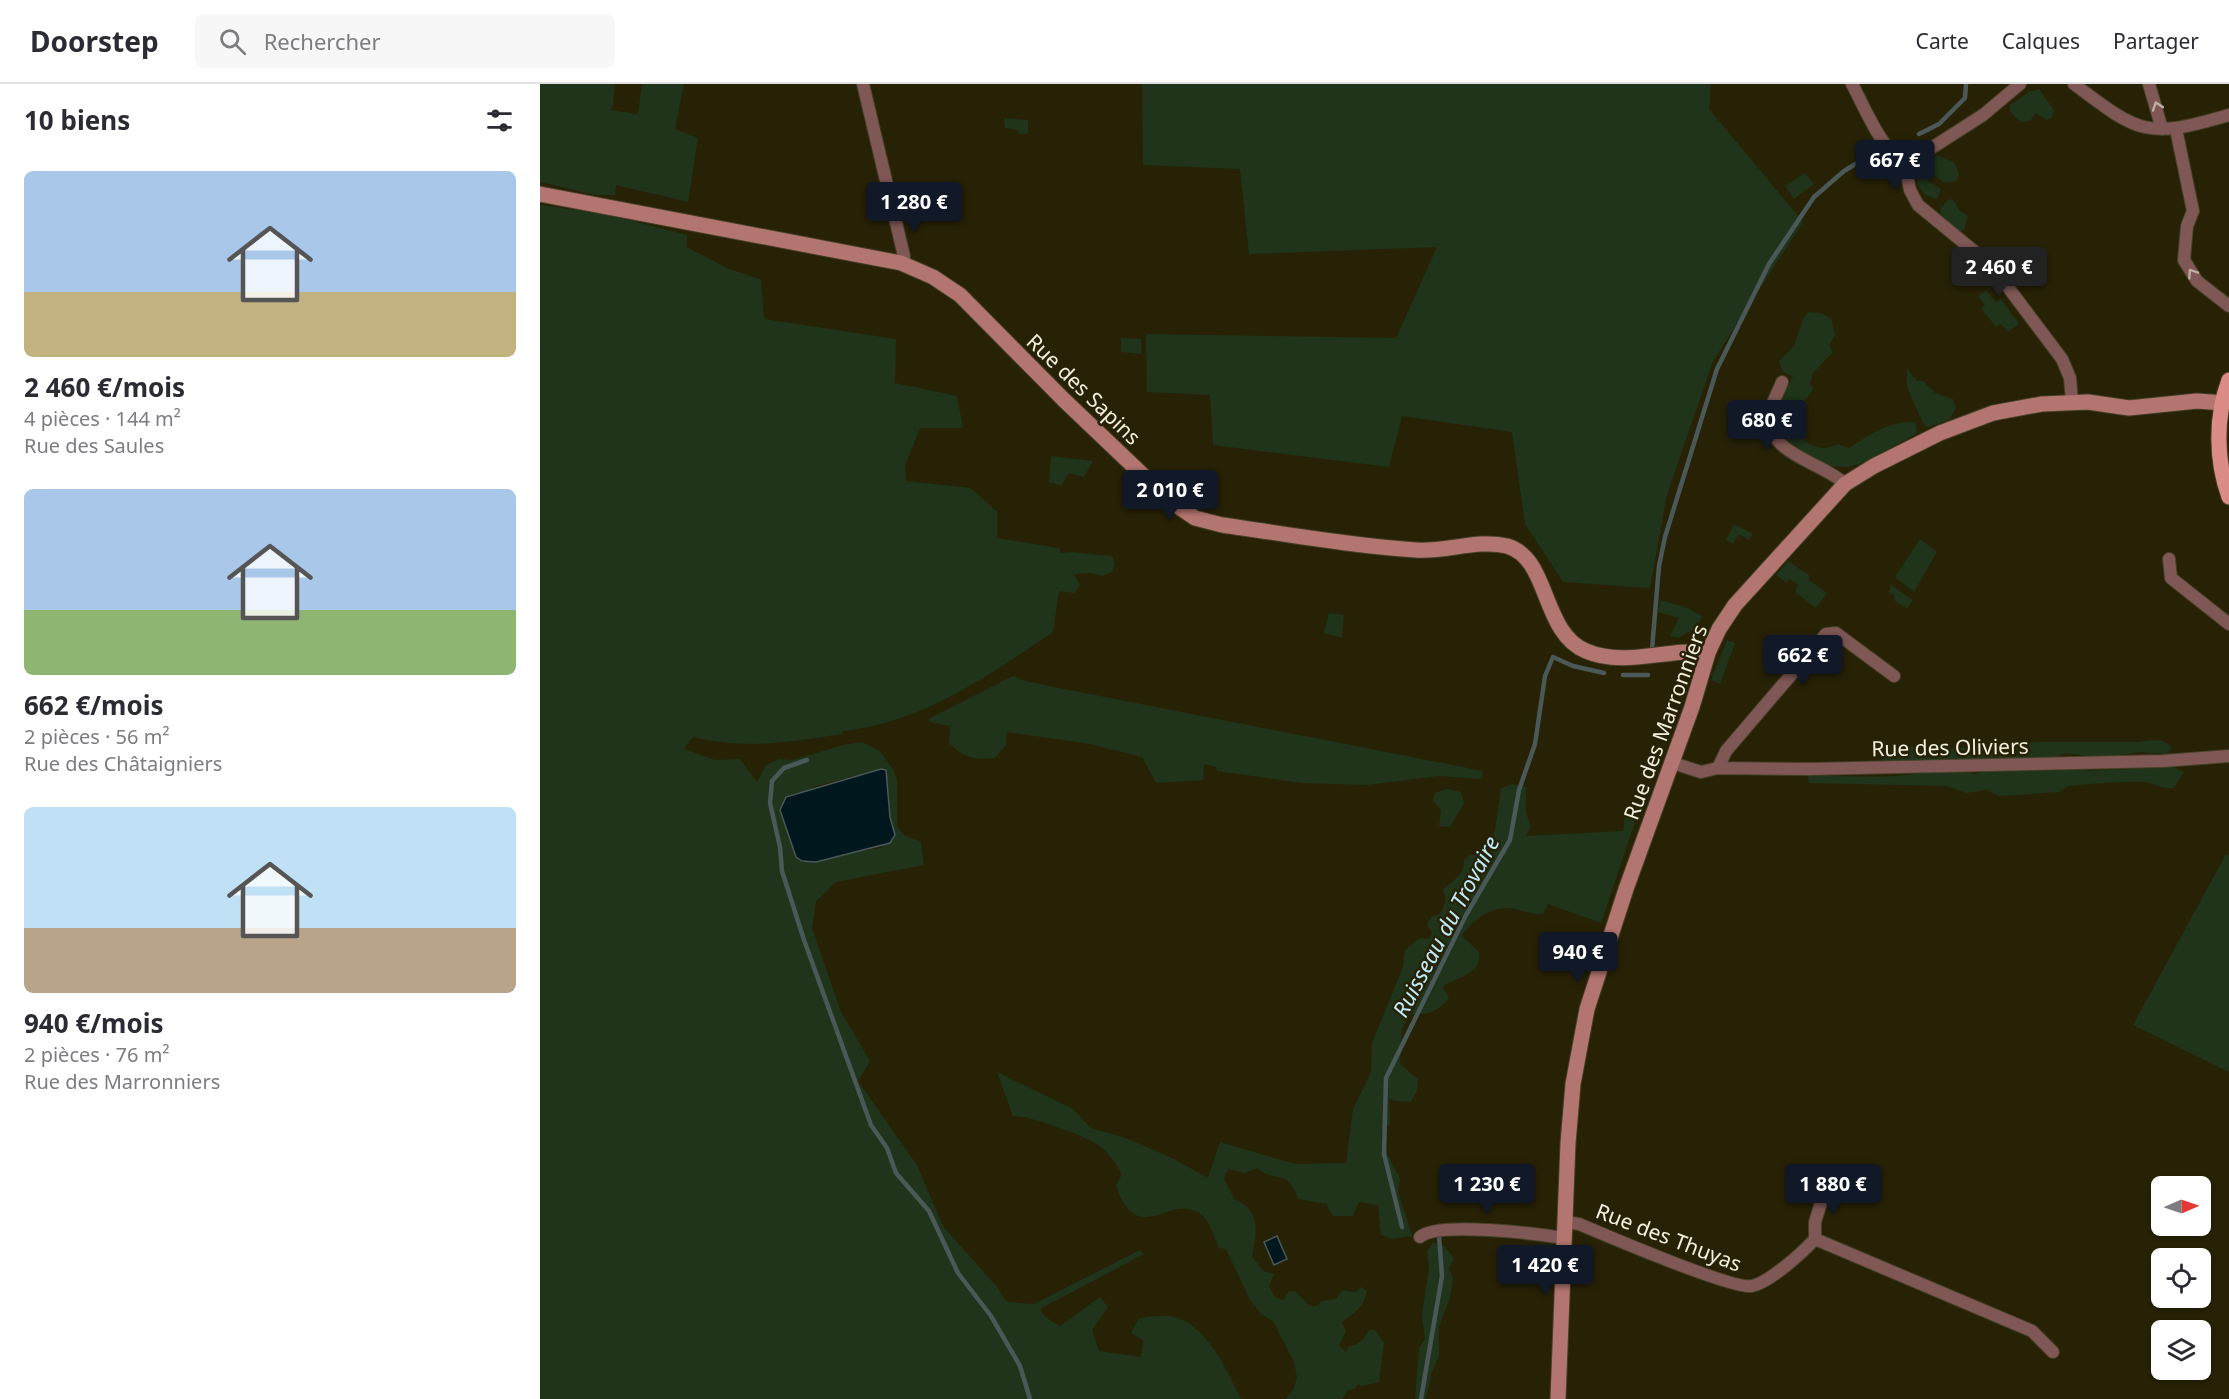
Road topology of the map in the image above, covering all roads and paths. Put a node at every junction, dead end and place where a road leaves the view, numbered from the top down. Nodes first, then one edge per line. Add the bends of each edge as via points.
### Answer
1 (863, 84) edge
2 (1852, 84) edge
3 (2020, 84) edge
4 (2074, 84) edge
5 (2148, 84) edge
6 (2229, 115) edge
7 (2162, 129) junction
8 (2176, 129) junction
9 (1905, 165) junction
10 (540, 194) edge
11 (901, 263) junction
12 (2229, 306) edge
13 (2229, 381) edge
14 (1782, 382) dead end
15 (2227, 400) edge
16 (2072, 402) junction
17 (1845, 484) junction
18 (2229, 497) edge
19 (2169, 559) dead end
20 (2229, 624) edge
21 (1708, 653) junction
22 (1894, 676) dead end
23 (2229, 756) edge
24 (1673, 763) junction
25 (1718, 768) junction
26 (1826, 1187) dead end
27 (1565, 1222) junction
28 (1420, 1237) dead end
29 (1564, 1238) junction
30 (1815, 1239) junction
31 (2053, 1352) dead end
32 (1558, 1399) edge

1 - 11 street via 904,256
2 - 9 street via 1888,149
3 - 9 street via 1983,115
4 - 7 street via 2127,123
7 -> 5 street
6 - 8 street
7 - 8 street
12 -> 8 street via 2197,281 2184,260 2187,226 2193,211
9 - 16 street via 1918,205 1992,266 2024,306 2067,368
10 - 11 street, Rue des Sapins
11 - 21 street, Rue des Sapins via 960,295 1170,501 1195,518 1222,525 1418,550 1508,546 1521,553 1533,567 1556,622 1569,641 1584,650 1618,658
13 - 15 main road
14 - 17 street via 1771,409 1773,434 1790,452
15 - 16 street, Rue des Marronniers via 2129,408
15 - 18 main road via 2219,454
16 - 17 street, Rue des Marronniers via 2015,408 1966,422
17 - 21 street, Rue des Marronniers via 1735,605
19 - 20 street via 2171,578
21 - 24 street, Rue des Marronniers
22 - 25 street via 1836,633 1826,634 1726,751
23 - 25 street, Rue des Oliviers via 2140,762
24 - 25 street, Rue des Oliviers via 1702,777
24 - 27 street, Rue des Marronniers via 1587,1009 1573,1084
26 - 30 street via 1815,1222
27 - 29 street, Rue des Marronniers
27 - 30 street, Rue des Thuyas via 1745,1287 1762,1282
28 - 29 street via 1425,1232 1451,1229
29 - 32 street, Rue des Marronniers
30 - 31 street via 2032,1331

